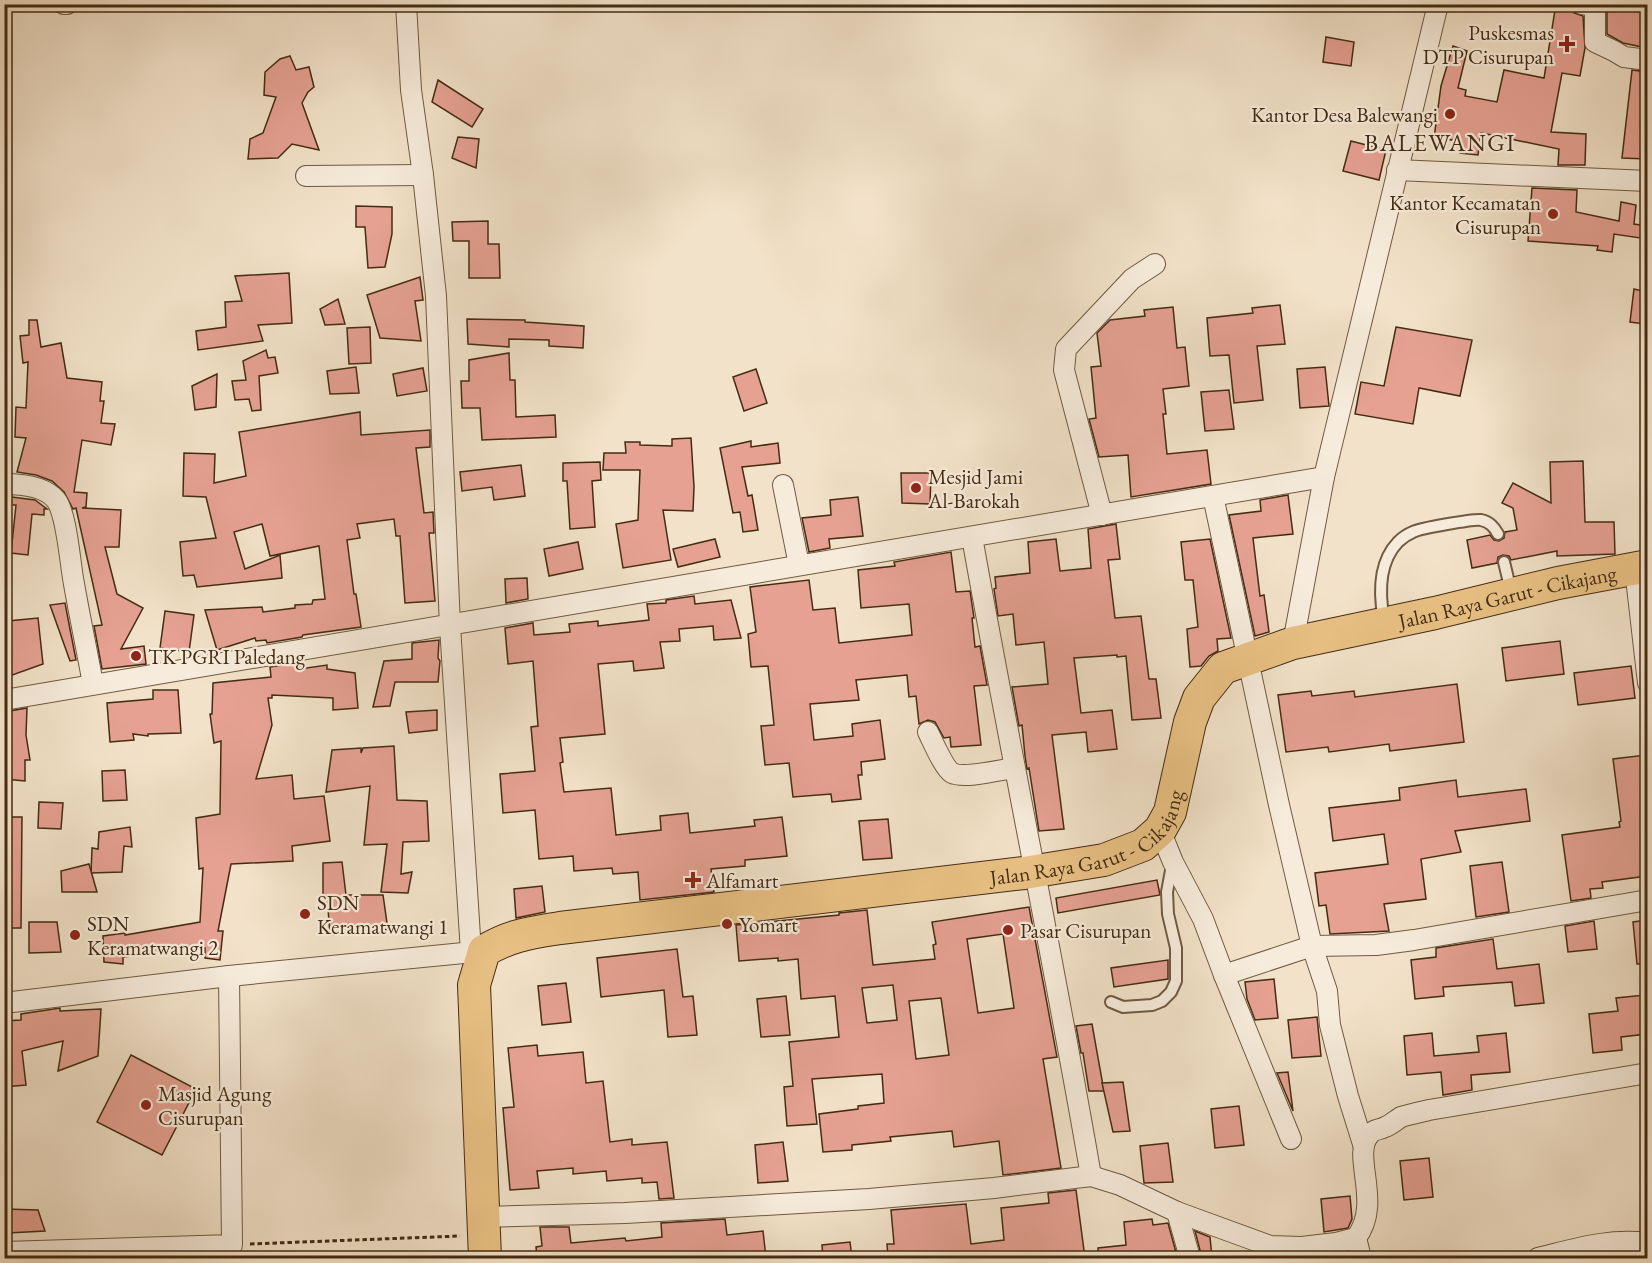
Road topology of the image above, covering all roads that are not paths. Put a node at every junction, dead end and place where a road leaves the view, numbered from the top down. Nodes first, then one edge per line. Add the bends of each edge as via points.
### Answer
1 (406, 4) edge
2 (1437, 4) edge
3 (1582, 4) edge
4 (1647, 60) edge
5 (1397, 170) junction
6 (423, 175) junction
7 (306, 176) dead end
8 (1647, 181) edge
9 (1155, 264) dead end
10 (1324, 477) junction
11 (4, 484) edge
12 (783, 484) dead end
13 (1213, 496) junction
14 (1102, 515) junction
15 (1498, 534) dead end
16 (972, 537) junction
17 (1504, 562) dead end
18 (800, 565) junction
19 (1641, 568) edge
20 (1512, 594) junction
21 (1384, 624) junction
22 (450, 626) junction
23 (1293, 643) junction
24 (1249, 659) junction
25 (1647, 683) edge
26 (93, 684) junction
27 (4, 700) edge
28 (928, 732) dead end
29 (1014, 768) junction
30 (1160, 830) junction
31 (1173, 862) junction
32 (1034, 872) junction
33 (1647, 900) edge
34 (1312, 946) junction
35 (483, 949) junction
36 (1224, 975) junction
37 (229, 976) junction
38 (1111, 1002) dead end
39 (4, 1003) edge
40 (1647, 1073) edge
41 (1291, 1138) dead end
42 (1363, 1144) junction
43 (1091, 1176) junction
44 (1177, 1212) junction
45 (478, 1237) edge
46 (1356, 1238) junction
47 (1647, 1243) edge
48 (4, 1252) edge
49 (1190, 1258) edge
50 (1361, 1258) edge
51 (1538, 1258) edge

1 - 6 street via 411,90
2 - 5 street
3 - 4 street via 1595,6 1595,42 1624,57
5 - 8 street
5 - 10 street
6 - 7 street
6 - 22 street via 436,296
9 - 14 street via 1132,279 1066,349 1064,370
10 - 13 street
10 - 23 street
11 - 26 street via 50,493 63,514
12 - 18 street
13 - 14 street
13 - 24 street
14 - 16 street
15 - 21 lane via 1492,524 1479,520 1415,531 1399,541 1383,569 1380,599
16 - 18 street
16 - 29 street
17 - 20 lane
18 - 22 street
19 - 20 main road, Jalan Raya Garut - Cikajang
19 - 25 street
20 - 21 main road, Jalan Raya Garut - Cikajang
21 - 23 main road, Jalan Raya Garut - Cikajang
22 - 26 street
22 - 35 street
23 - 24 main road, Jalan Raya Garut - Cikajang
24 - 30 main road, Jalan Raya Garut - Cikajang via 1223,668 1199,698 1170,812
24 - 34 street
26 - 27 street
28 - 29 street via 952,773 966,775
29 - 32 street
30 - 31 street
30 - 32 main road, Jalan Raya Garut - Cikajang via 1143,845 1104,860
31 - 36 street via 1203,919
31 - 38 lane via 1167,892 1176,948 1176,981 1171,992 1152,1005 1123,1007
32 - 35 main road, Jalan Raya Garut - Cikajang via 560,928 519,934
32 - 43 street
33 - 34 street via 1376,945
34 - 36 street
34 - 42 street via 1327,991 1330,1025
35 - 37 street
35 - 45 main road via 474,985
36 - 41 street
37 - 39 street
37 - 48 street via 232,1245
40 - 42 street via 1408,1115 1373,1131
42 - 46 street via 1369,1198 1366,1221
43 - 44 street
43 - 45 street via 869,1199 625,1213
44 - 46 street via 1270,1246 1302,1247
44 - 49 street
46 - 50 street
47 - 51 street via 1590,1244

